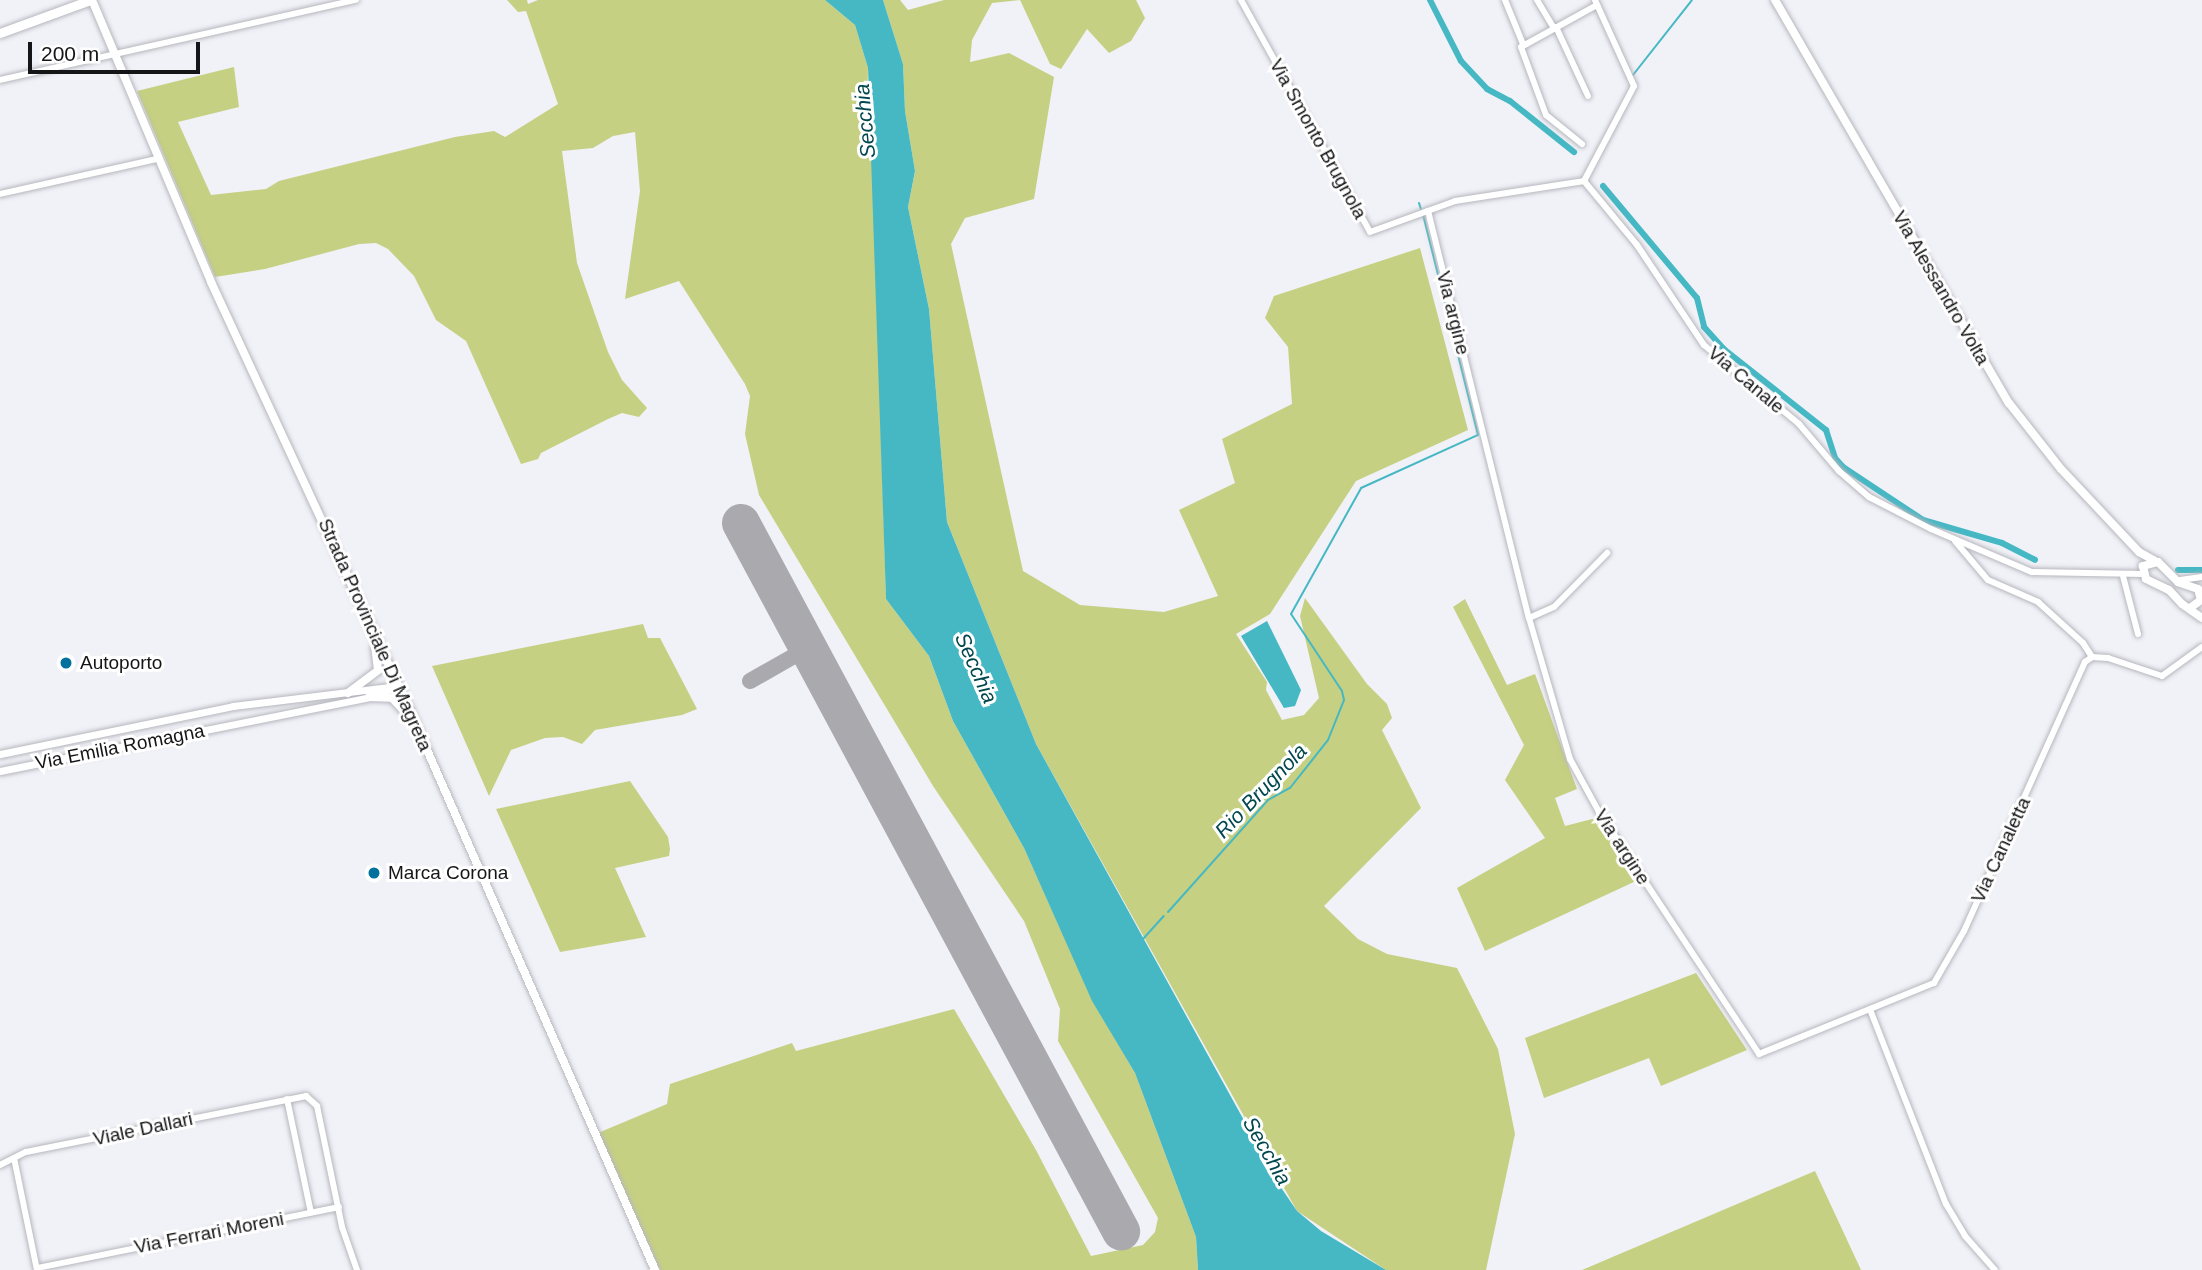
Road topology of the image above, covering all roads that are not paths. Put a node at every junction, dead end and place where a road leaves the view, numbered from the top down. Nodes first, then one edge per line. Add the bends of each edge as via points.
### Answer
1 (76, 0) edge
2 (90, 0) edge
3 (356, 0) edge
4 (1241, 0) edge
5 (1505, 0) edge
6 (1537, 0) edge
7 (1775, 0) edge
8 (1596, 3) edge
9 (54, 13) junction
10 (1555, 28) junction
11 (0, 33) edge
12 (1523, 44) junction
13 (113, 55) junction
14 (0, 80) edge
15 (1588, 96) dead end
16 (1582, 144) dead end
17 (157, 159) junction
18 (1584, 181) junction
19 (0, 194) edge
20 (1424, 212) junction
21 (1954, 539) junction
22 (2139, 552) junction
23 (1607, 553) dead end
24 (2155, 561) junction
25 (2143, 570) junction
26 (2123, 576) junction
27 (2202, 577) edge
28 (2175, 579) junction
29 (2202, 599) edge
30 (2190, 608) junction
31 (365, 611) junction
32 (1529, 618) junction
33 (2202, 618) edge
34 (2138, 634) dead end
35 (2202, 646) edge
36 (2092, 657) junction
37 (399, 686) junction
38 (348, 692) junction
39 (369, 697) junction
40 (233, 706) junction
41 (241, 723) junction
42 (425, 747) junction
43 (0, 754) edge
44 (0, 771) edge
45 (1871, 1012) junction
46 (1759, 1054) joint
47 (288, 1099) junction
48 (14, 1158) junction
49 (0, 1165) edge
50 (339, 1207) junction
51 (311, 1213) junction
52 (37, 1269) edge
53 (357, 1270) edge
54 (655, 1270) edge
55 (1994, 1270) edge

1 - 9 main road
2 - 9 main road
2 - 13 main road, Strada Provinciale Di Magreta
3 - 13 street
4 - 20 street, Via Smonto Brugnola via 1370,232
5 - 12 street
6 - 10 street
7 - 22 main road, Via Alessandro Volta via 2009,403 2061,469
8 - 10 street
8 - 18 street via 1634,86
9 - 11 main road
10 - 12 street
10 - 15 street
12 - 16 street via 1546,115
13 - 14 street
13 - 17 main road, Strada Provinciale Di Magreta
17 - 19 street
17 - 31 main road, Strada Provinciale Di Magreta
18 - 20 street, Via Smonto Brugnola via 1466,199
18 - 21 street, Via Canale via 1630,236 1715,356 1799,424 1859,489
20 - 32 street, Via argine
21 - 26 street, Via Canale via 2032,572
21 - 36 street via 1988,580 2038,602
22 - 24 main road
22 - 25 main road
23 - 32 street via 1554,607
24 - 25 main road
24 - 28 main road
25 - 26 street, Via Canale
25 - 30 main road
26 - 34 street
27 - 28 street
28 - 29 main road via 2198,589
29 - 30 main road
30 - 33 main road
31 - 37 main road, Strada Provinciale Di Magreta
31 - 38 main road via 378,653 378,670 365,684
32 - 46 street, Via argine via 1570,759 1612,833
35 - 36 street via 2162,676
36 - 45 street, Via Canaletta via 2080,667 2033,782 1945,969 1923,989
37 - 38 street, Via Emilia Romagna
37 - 39 street, Via Emilia Romagna
37 - 42 main road, Strada Provinciale Di Magreta
38 - 40 street, Via Emilia Romagna
39 - 41 street, Via Emilia Romagna
39 - 42 main road via 398,701 418,743
40 - 41 street via 242,713
40 - 43 street, Via Emilia Romagna
41 - 44 street, Via Emilia Romagna
42 - 54 main road, Strada Provinciale Di Magreta
45 - 46 street, Via Canaletta
45 - 55 street via 1946,1204
47 - 48 street, Viale Dallari
47 - 50 street via 306,1096 315,1101
47 - 51 street
48 - 49 street, Viale Dallari
48 - 52 street
50 - 51 street, Via Ferrari Moreni
50 - 53 street
51 - 52 street, Via Ferrari Moreni

